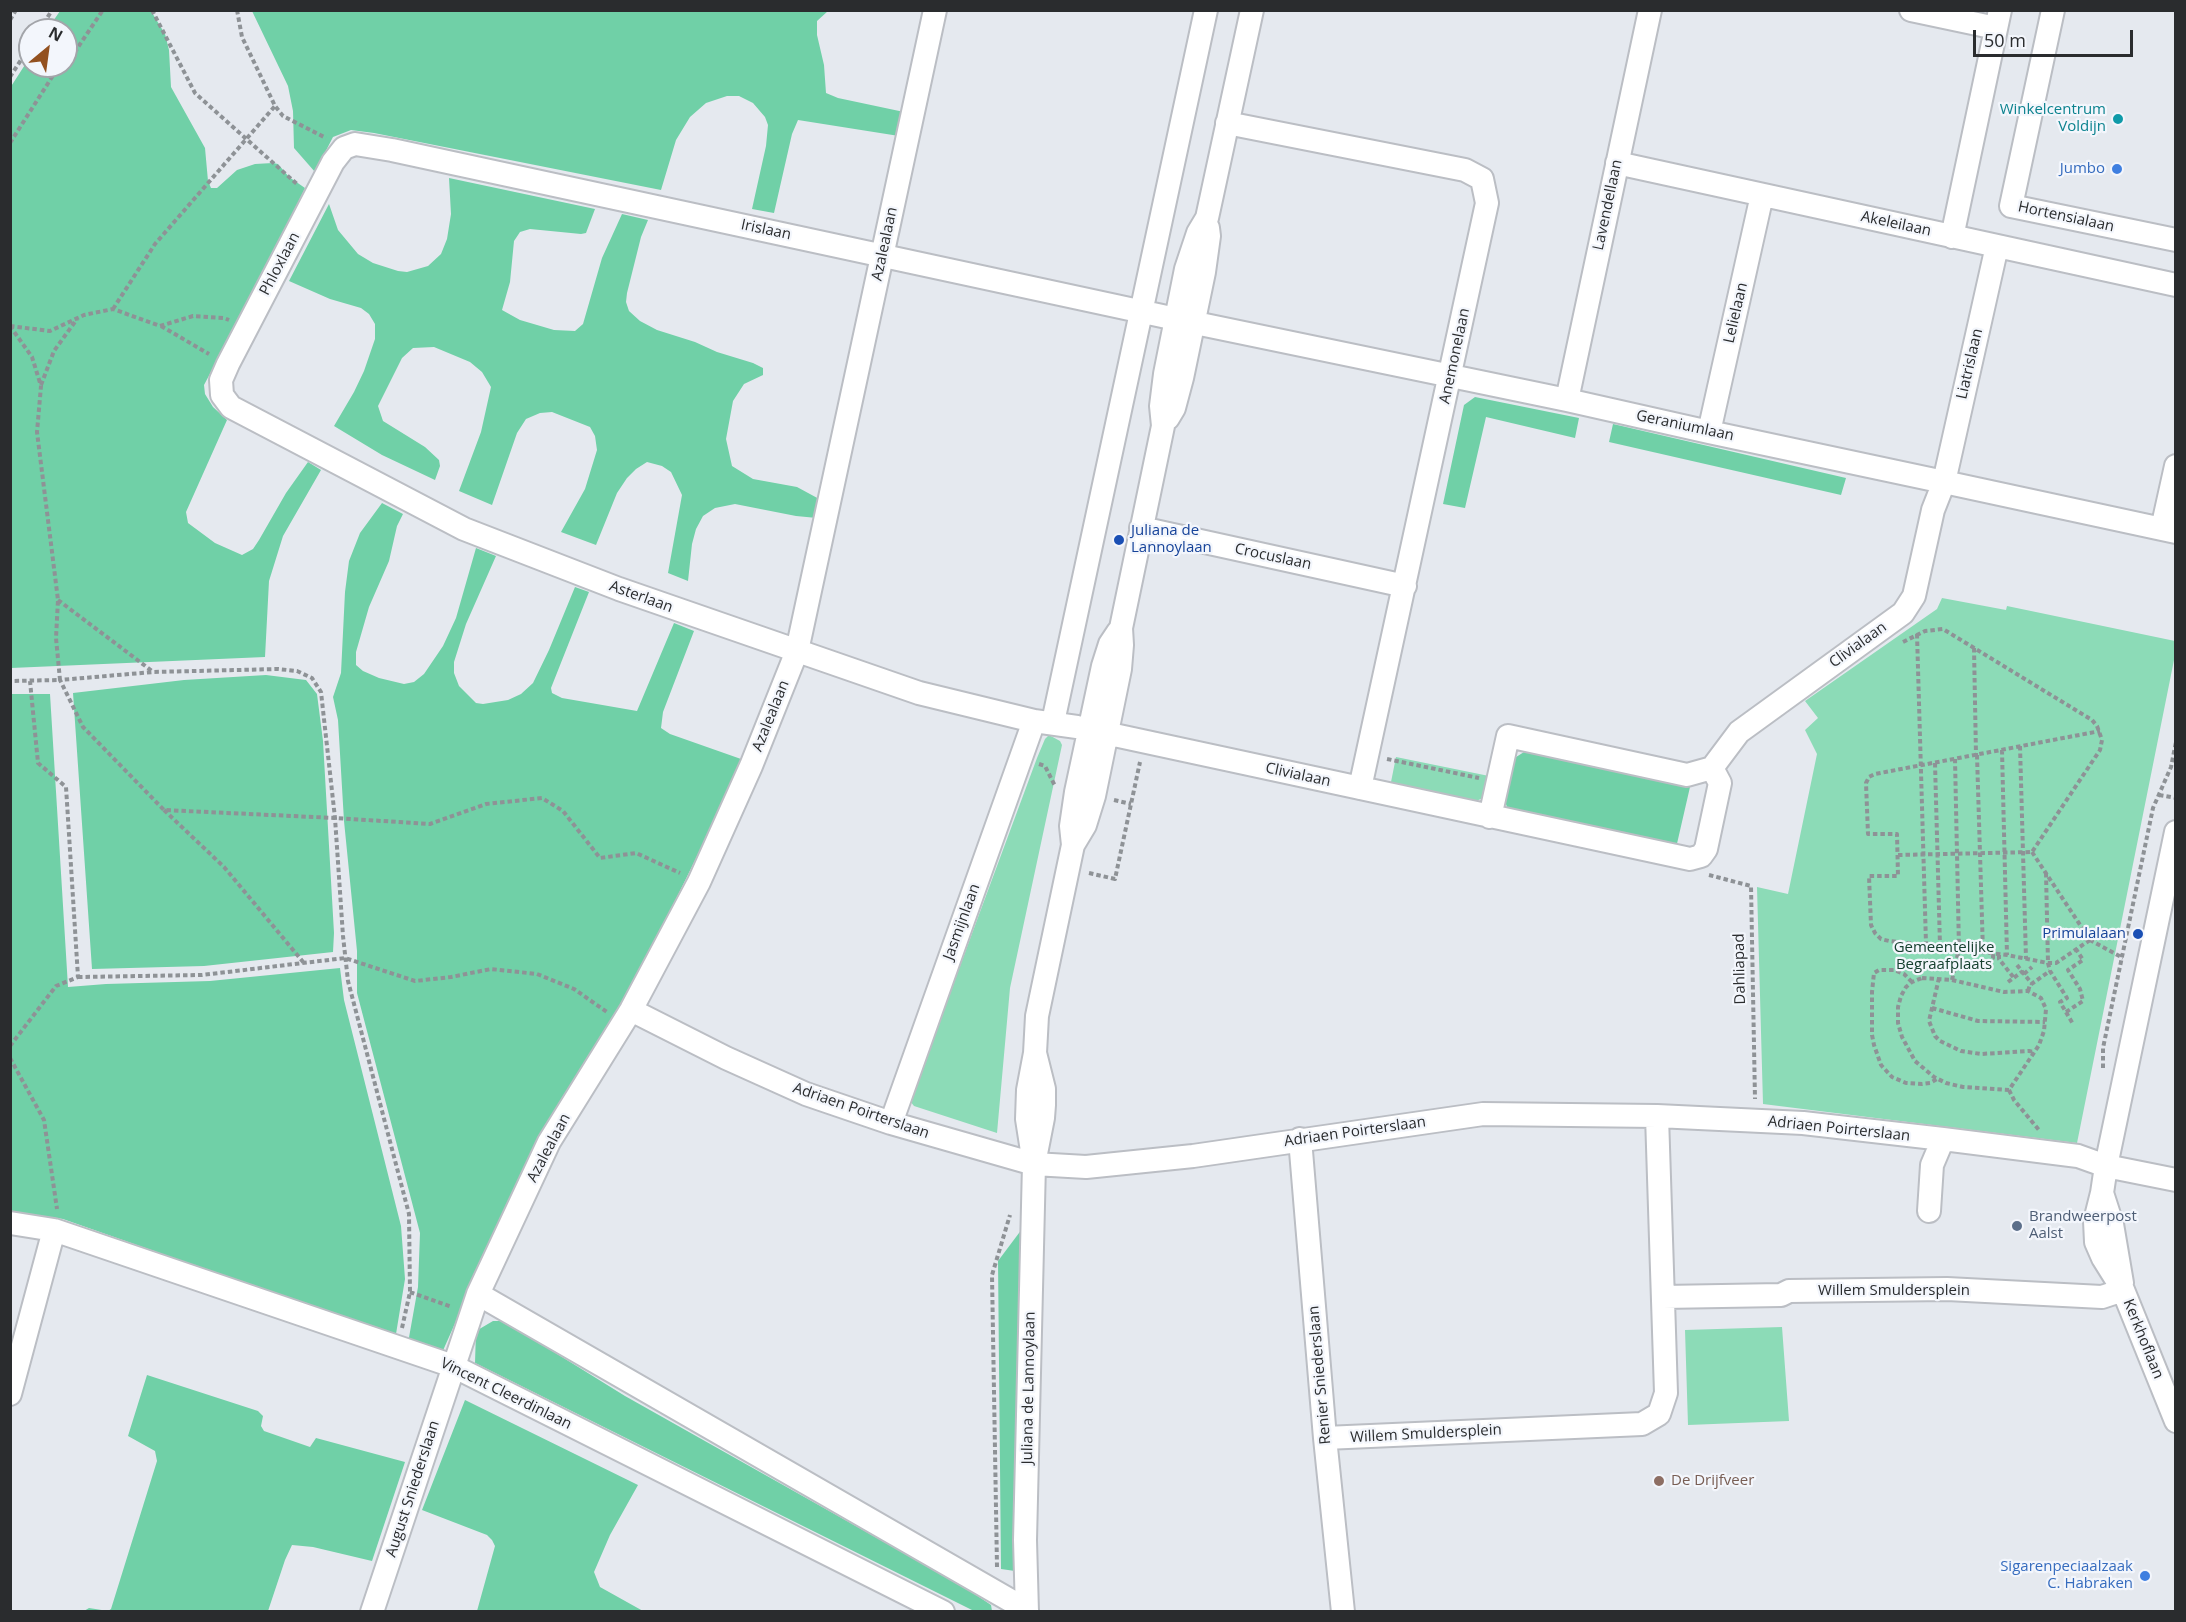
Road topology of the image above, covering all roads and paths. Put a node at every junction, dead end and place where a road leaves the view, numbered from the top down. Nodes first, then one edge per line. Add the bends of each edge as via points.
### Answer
1 (16, 10) edge
2 (103, 10) edge
3 (152, 10) edge
4 (237, 10) edge
5 (935, 10) edge
6 (1206, 10) edge
7 (1252, 10) edge
8 (1650, 10) edge
9 (1911, 10) edge
10 (2053, 10) edge
11 (1998, 19) edge
12 (10, 20) edge
13 (78, 48) edge
14 (51, 78) edge
15 (275, 106) junction
16 (1227, 123) junction
17 (246, 140) junction
18 (10, 144) edge
19 (349, 146) junction
20 (1617, 163) junction
21 (1762, 195) junction
22 (315, 199) junction
23 (1952, 237) junction
24 (2175, 240) edge
25 (1997, 246) junction
26 (883, 255) junction
27 (2175, 285) edge
28 (113, 309) junction
29 (1141, 310) junction
30 (78, 318) junction
31 (1185, 320) junction
32 (10, 326) edge
33 (160, 326) junction
34 (245, 330) junction
35 (228, 364) junction
36 (1451, 375) junction
37 (41, 386) junction
38 (222, 395) joint
39 (1567, 400) junction
40 (1709, 432) junction
41 (2175, 465) edge
42 (1944, 482) junction
43 (1141, 528) junction
44 (2169, 530) edge
45 (1405, 586) junction
46 (58, 600) junction
47 (1917, 634) junction
48 (1900, 644) dead end
49 (1974, 648) junction
50 (797, 651) junction
51 (153, 672) junction
52 (60, 680) junction
53 (10, 681) edge
54 (30, 681) junction
55 (1043, 721) junction
56 (2100, 731) junction
57 (1098, 732) junction
58 (1144, 742) junction
59 (2175, 742) edge
60 (2020, 746) junction
61 (2002, 750) junction
62 (1368, 755) junction
63 (1976, 755) junction
64 (1954, 759) junction
65 (1935, 763) junction
66 (1921, 765) junction
67 (1712, 768) junction
68 (1498, 782) junction
69 (1360, 788) junction
70 (2159, 795) junction
71 (2175, 798) edge
72 (164, 810) junction
73 (1490, 817) junction
74 (335, 818) junction
75 (2175, 832) edge
76 (2004, 852) junction
77 (2023, 852) junction
78 (2032, 852) junction
79 (1957, 853) junction
80 (1981, 853) junction
81 (1923, 854) junction
82 (1937, 854) junction
83 (1898, 855) junction
84 (1690, 859) junction
85 (1086, 872) dead end
86 (2046, 873) junction
87 (699, 882) junction
88 (2167, 919) edge
89 (2090, 940) junction
90 (1926, 944) junction
91 (1940, 946) junction
92 (1959, 949) junction
93 (2076, 949) junction
94 (1983, 952) junction
95 (1993, 954) junction
96 (1999, 955) junction
97 (2007, 955) junction
98 (345, 958) junction
99 (2123, 958) junction
100 (2026, 959) junction
101 (304, 963) junction
102 (2048, 963) junction
103 (2017, 964) dead end
104 (2032, 967) dead end
105 (1986, 969) dead end
106 (2050, 972) junction
107 (2024, 973) junction
108 (78, 977) junction
109 (1939, 978) junction
110 (2014, 978) junction
111 (1952, 980) junction
112 (1911, 982) junction
113 (2008, 982) dead end
114 (2032, 984) junction
115 (2028, 992) junction
116 (1932, 1008) junction
117 (2066, 1012) junction
118 (628, 1015) junction
119 (2045, 1022) junction
120 (2073, 1023) dead end
121 (10, 1046) edge
122 (2034, 1052) junction
123 (10, 1058) edge
124 (2102, 1074) dead end
125 (1937, 1079) junction
126 (2008, 1090) junction
127 (1658, 1116) junction
128 (1755, 1121) junction
129 (891, 1123) junction
130 (1300, 1139) junction
131 (1943, 1139) junction
132 (2055, 1154) junction
133 (1034, 1164) junction
134 (2106, 1166) junction
135 (2175, 1180) edge
136 (1929, 1211) dead end
137 (10, 1224) edge
138 (54, 1230) junction
139 (2123, 1290) junction
140 (410, 1292) junction
141 (1664, 1297) junction
142 (475, 1304) junction
143 (396, 1346) junction
144 (453, 1366) junction
145 (10, 1394) edge
146 (2175, 1421) edge
147 (1325, 1438) junction
148 (372, 1611) edge
149 (944, 1611) edge
150 (1027, 1611) edge
151 (1343, 1611) edge

1 - 12 path
2 - 13 path
3 - 17 path via 195,93
4 - 15 path via 242,37
5 - 26 street, Azalealaan
6 - 29 street
7 - 16 street, Juliana de Lannoylaan
8 - 20 street, Lavendellaan
9 - 11 street
10 - 24 street, Hortensialaan via 2011,206
11 - 23 street
14 - 18 path
15 - 17 path
15 - 19 path via 283,116
16 - 31 street, Juliana de Lannoylaan via 1207,218 1186,269
16 - 36 street, Anemonelaan via 1465,170 1482,179 1487,202
17 - 22 path
17 - 28 path via 155,244
19 - 22 street, Phloxlaan via 333,162
19 - 26 street, Irislaan via 392,150
20 - 21 street, Akeleilaan
20 - 39 street, Lavendellaan
21 - 23 street, Akeleilaan
21 - 40 street, Lelielaan
22 - 34 street, Phloxlaan
23 - 25 street, Akeleilaan
25 - 27 street, Akeleilaan
25 - 42 street, Liatrislaan
26 - 29 street, Irislaan
26 - 50 street, Azalealaan
28 - 30 path
28 - 33 path
29 - 31 street, Irislaan
29 - 55 street
30 - 32 path via 50,331
30 - 37 path via 54,351
31 - 36 street, Geraniumlaan
31 - 43 street, Juliana de Lannoylaan via 1164,385 1163,426
32 - 37 path via 32,357
33 - 34 path via 193,316 224,318
33 - 35 path
34 - 35 street, Phloxlaan
35 - 38 street, Phloxlaan via 221,380
36 - 39 street, Geraniumlaan
36 - 45 street, Anemonelaan
37 - 46 path via 37,432
38 - 50 street, Asterlaan via 231,407 464,529
39 - 40 street, Geraniumlaan
40 - 42 street, Geraniumlaan
41 - 44 street
42 - 44 street, Geraniumlaan
42 - 67 street, Clivialaan via 1933,510 1914,596 1903,613 1739,732
43 - 45 street, Crocuslaan
43 - 57 street, Juliana de Lannoylaan via 1120,628 1120,669
45 - 62 street, Anemonelaan
46 - 51 path
46 - 52 path
47 - 48 path
47 - 49 path via 1943,629
47 - 66 path
49 - 56 path via 2092,720
49 - 63 path
50 - 55 street, Asterlaan via 919,693
50 - 87 street, Azalealaan
51 - 52 path
51 - 74 path via 279,669 297,670 312,678 321,692
52 - 54 path
52 - 72 path via 83,727
53 - 54 path
54 - 108 path via 38,763 66,788
55 - 57 street, Asterlaan
55 - 129 street, Jasmijnlaan
56 - 60 path
56 - 78 path via 2102,745 2096,757
57 - 58 street, Clivialaan
57 - 133 street, Juliana de Lannoylaan via 1094,796 1085,825 1073,845 1037,1016 1035,1053 1044,1105
58 - 69 street, Clivialaan
58 - 85 path via 1115,879
59 - 70 path via 2171,767
60 - 61 path
60 - 77 path
61 - 63 path
61 - 76 path
62 - 68 path
62 - 69 street, Anemonelaan
63 - 64 path
63 - 80 path
64 - 65 path
64 - 79 path
65 - 66 path
65 - 82 path
66 - 81 path
66 - 83 path via 1875,774 1866,783 1868,834 1897,834
67 - 68 street via 1687,775 1508,736
67 - 84 street via 1720,783 1706,849 1701,856
68 - 73 street
69 - 73 street, Clivialaan
70 - 71 path
70 - 99 path via 2153,808
72 - 74 path
72 - 101 path via 224,867
73 - 84 street, Clivialaan
74 - 87 path via 430,824 486,804 542,798 563,811 600,858 636,853
74 - 98 path
75 - 88 street
76 - 77 path
76 - 80 path
76 - 97 path
77 - 78 path
77 - 100 path
78 - 86 path
79 - 80 path
79 - 82 path
79 - 92 path
80 - 94 path
81 - 82 path
81 - 83 path
81 - 90 path
82 - 91 path
83 - 90 path via 1898,876 1869,876 1871,925 1881,939
84 - 128 path, Dahliapad via 1707,874 1751,886
86 - 89 path
86 - 102 path
87 - 118 street, Azalealaan
88 - 134 street
89 - 93 path
89 - 99 path
90 - 91 path
91 - 92 path
92 - 94 path
92 - 111 path
93 - 102 path via 2056,963
93 - 117 path via 2083,960 2068,970 2083,1001
94 - 95 path
95 - 96 path
95 - 105 path via 1984,966
96 - 97 path
96 - 110 path
97 - 100 path
98 - 101 path
98 - 118 path via 415,981 491,969 537,974 574,989 605,1010
98 - 140 path via 409,1214
99 - 124 path via 2103,1048
100 - 102 path
101 - 108 path via 202,975
102 - 106 path
103 - 107 path
104 - 107 path
106 - 114 path
106 - 117 path via 2067,998 2060,1002
107 - 110 path
107 - 114 path
108 - 121 path via 56,986
109 - 111 path
109 - 112 path
109 - 116 path
110 - 113 path
111 - 115 path via 2004,992
112 - 125 path via 1901,996 1898,1023 1915,1061
112 - 125 path via 1894,970 1874,973 1872,1035 1876,1054 1886,1072 1898,1080 1922,1084
114 - 115 path
115 - 119 path via 2045,1004
116 - 119 path via 1978,1021
116 - 122 path via 1930,1029 1953,1048 1981,1054
117 - 120 path
118 - 129 street, Adriaen Poirterslaan via 806,1094
118 - 142 street, Azalealaan via 549,1142
119 - 122 path
122 - 126 path
123 - 138 path via 44,1120 58,1212
125 - 126 path via 1963,1087
126 - 132 path
127 - 128 street, Adriaen Poirterslaan
127 - 130 street, Adriaen Poirterslaan via 1483,1114
127 - 141 street, Willem Smuldersplein
128 - 131 street, Adriaen Poirterslaan
129 - 133 street, Adriaen Poirterslaan
130 - 133 street, Adriaen Poirterslaan via 1086,1167
130 - 147 street, Renier Sniederslaan
131 - 132 street, Adriaen Poirterslaan
131 - 136 street via 1932,1166
132 - 134 street, Adriaen Poirterslaan via 2078,1156
133 - 150 street, Juliana de Lannoylaan via 1025,1540
134 - 135 street, Adriaen Poirterslaan
134 - 139 street, Kerkhoflaan via 2102,1193 2112,1224
137 - 138 street, Vincent Cleerdinlaan
138 - 143 street, Vincent Cleerdinlaan
138 - 145 street
139 - 141 street, Willem Smuldersplein via 2102,1297 1947,1289
139 - 146 street, Kerkhoflaan
140 - 142 path
140 - 143 path
141 - 147 street, Willem Smuldersplein via 1666,1393 1659,1414 1642,1424
142 - 144 street, Azalealaan
142 - 150 street
143 - 144 street, Vincent Cleerdinlaan
144 - 148 street, August Sniederslaan
144 - 149 street, Vincent Cleerdinlaan
147 - 151 street, Renier Sniederslaan

